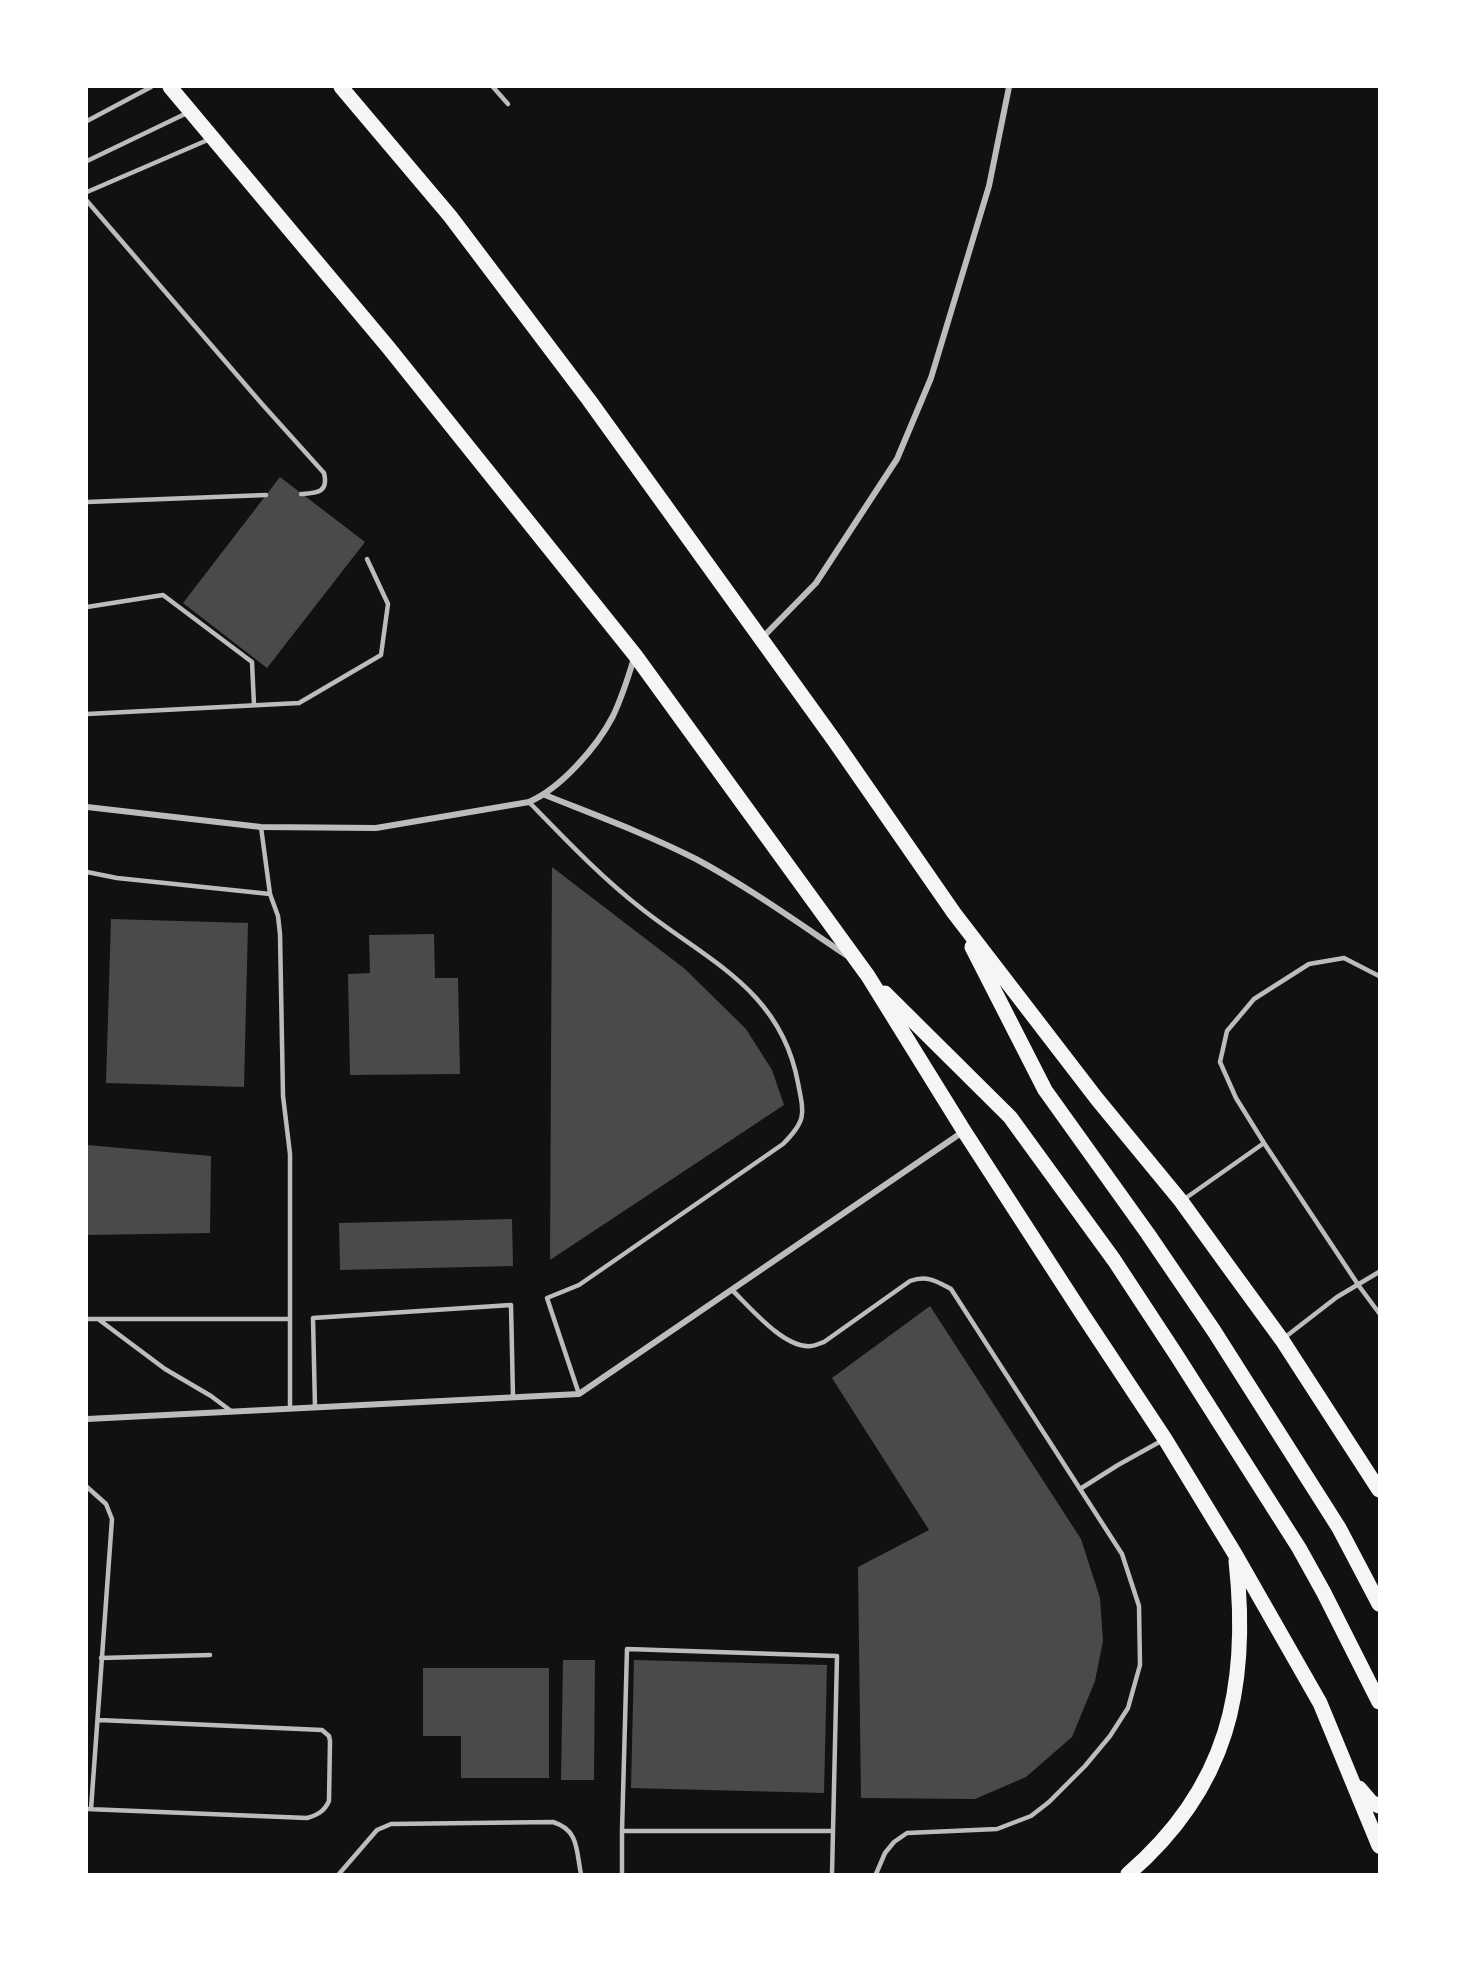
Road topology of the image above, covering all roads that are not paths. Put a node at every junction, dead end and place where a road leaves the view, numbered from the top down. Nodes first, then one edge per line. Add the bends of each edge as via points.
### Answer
1 (152, 87) edge
2 (170, 87) edge
3 (341, 87) edge
4 (493, 87) edge
5 (1009, 87) edge
6 (508, 104) dead end
7 (190, 111) junction
8 (87, 121) edge
9 (213, 138) junction
10 (87, 161) edge
11 (87, 192) edge
12 (87, 201) edge
13 (301, 494) dead end
14 (266, 495) dead end
15 (87, 502) edge
16 (368, 559) dead end
17 (87, 607) edge
18 (761, 639) junction
19 (635, 655) junction
20 (254, 705) junction
21 (87, 714) edge
22 (545, 795) junction
23 (529, 802) junction
24 (87, 807) edge
25 (261, 827) junction
26 (87, 872) edge
27 (270, 894) junction
28 (954, 913) junction
29 (859, 963) junction
30 (868, 976) junction
31 (1379, 976) edge
32 (964, 1131) junction
33 (1264, 1143) junction
34 (1181, 1202) junction
35 (1379, 1272) edge
36 (1359, 1286) junction
37 (732, 1290) junction
38 (1379, 1313) edge
39 (87, 1318) edge
40 (98, 1319) junction
41 (290, 1319) junction
42 (1282, 1340) junction
43 (579, 1394) junction
44 (513, 1397) junction
45 (315, 1407) junction
46 (291, 1408) junction
47 (231, 1411) junction
48 (87, 1419) edge
49 (1165, 1439) junction
50 (87, 1487) edge
51 (1080, 1489) junction
52 (1379, 1490) edge
53 (1235, 1554) junction
54 (1379, 1604) edge
55 (210, 1655) dead end
56 (101, 1658) junction
57 (1379, 1702) edge
58 (99, 1720) junction
59 (1353, 1780) junction
60 (1379, 1806) edge
61 (89, 1809) edge
62 (622, 1831) junction
63 (833, 1831) junction
64 (1379, 1846) edge
65 (339, 1874) edge
66 (580, 1874) edge
67 (622, 1874) edge
68 (832, 1874) edge
69 (876, 1874) edge
70 (1128, 1874) edge

1 - 8 lane
2 - 7 main road
3 - 18 main road via 450,216
4 - 6 lane
5 - 18 street via 989,186 931,378 897,459 816,583
7 - 9 main road
7 - 10 lane
9 - 11 lane
9 - 19 main road via 388,347
12 - 13 lane via 324,473 325,487 321,491
14 - 15 lane
16 - 20 lane via 388,604 381,655 299,702
17 - 20 lane via 164,595 252,662
18 - 28 main road
19 - 22 street via 612,718 573,769
19 - 29 main road
20 - 21 lane
22 - 23 street
22 - 29 street via 696,859
23 - 25 street via 376,828
23 - 43 lane via 641,909 728,970 771,1015 794,1061 803,1111 796,1130 783,1143 579,1285 547,1298
24 - 25 street
25 - 27 lane
26 - 27 lane
27 - 41 lane via 280,934 283,1096 290,1154
28 - 34 main road
28 - 54 main road via 1045,1090 1214,1331 1339,1528
29 - 30 main road
30 - 32 main road
30 - 57 main road via 1010,1117 1143,1303 1299,1548
31 - 33 lane via 1344,958 1309,964 1254,999 1227,1031 1220,1062 1236,1098
32 - 37 street
32 - 49 main road
33 - 34 lane
33 - 36 lane
34 - 42 main road
35 - 36 lane
36 - 38 lane
36 - 42 lane via 1337,1297
37 - 43 street
37 - 51 lane via 778,1334 809,1347 824,1342 910,1281 930,1278 951,1289
39 - 40 lane
40 - 41 lane
40 - 47 lane via 165,1369
41 - 46 lane
42 - 52 main road
43 - 44 street
44 - 45 street
44 - 45 lane via 510,1305 313,1318
45 - 46 street
46 - 47 street
47 - 48 street
49 - 51 lane
49 - 53 main road
50 - 56 lane via 106,1504 112,1519
51 - 69 lane via 1122,1554 1139,1606 1140,1665 1128,1708 1085,1766 1031,1816 997,1830 907,1833 885,1853
53 - 59 main road via 1320,1703
53 - 70 main road via 1240,1601 1239,1663 1228,1724 1205,1781 1189,1808 1171,1833
55 - 56 lane
56 - 58 lane
58 - 61 lane
58 - 61 lane via 322,1730 330,1741 329,1801 321,1812 307,1818
59 - 60 main road
59 - 64 main road
62 - 63 lane
62 - 63 lane via 627,1649 837,1656
62 - 67 lane
63 - 68 lane
65 - 66 lane via 377,1830 391,1824 553,1822 565,1826 573,1835

